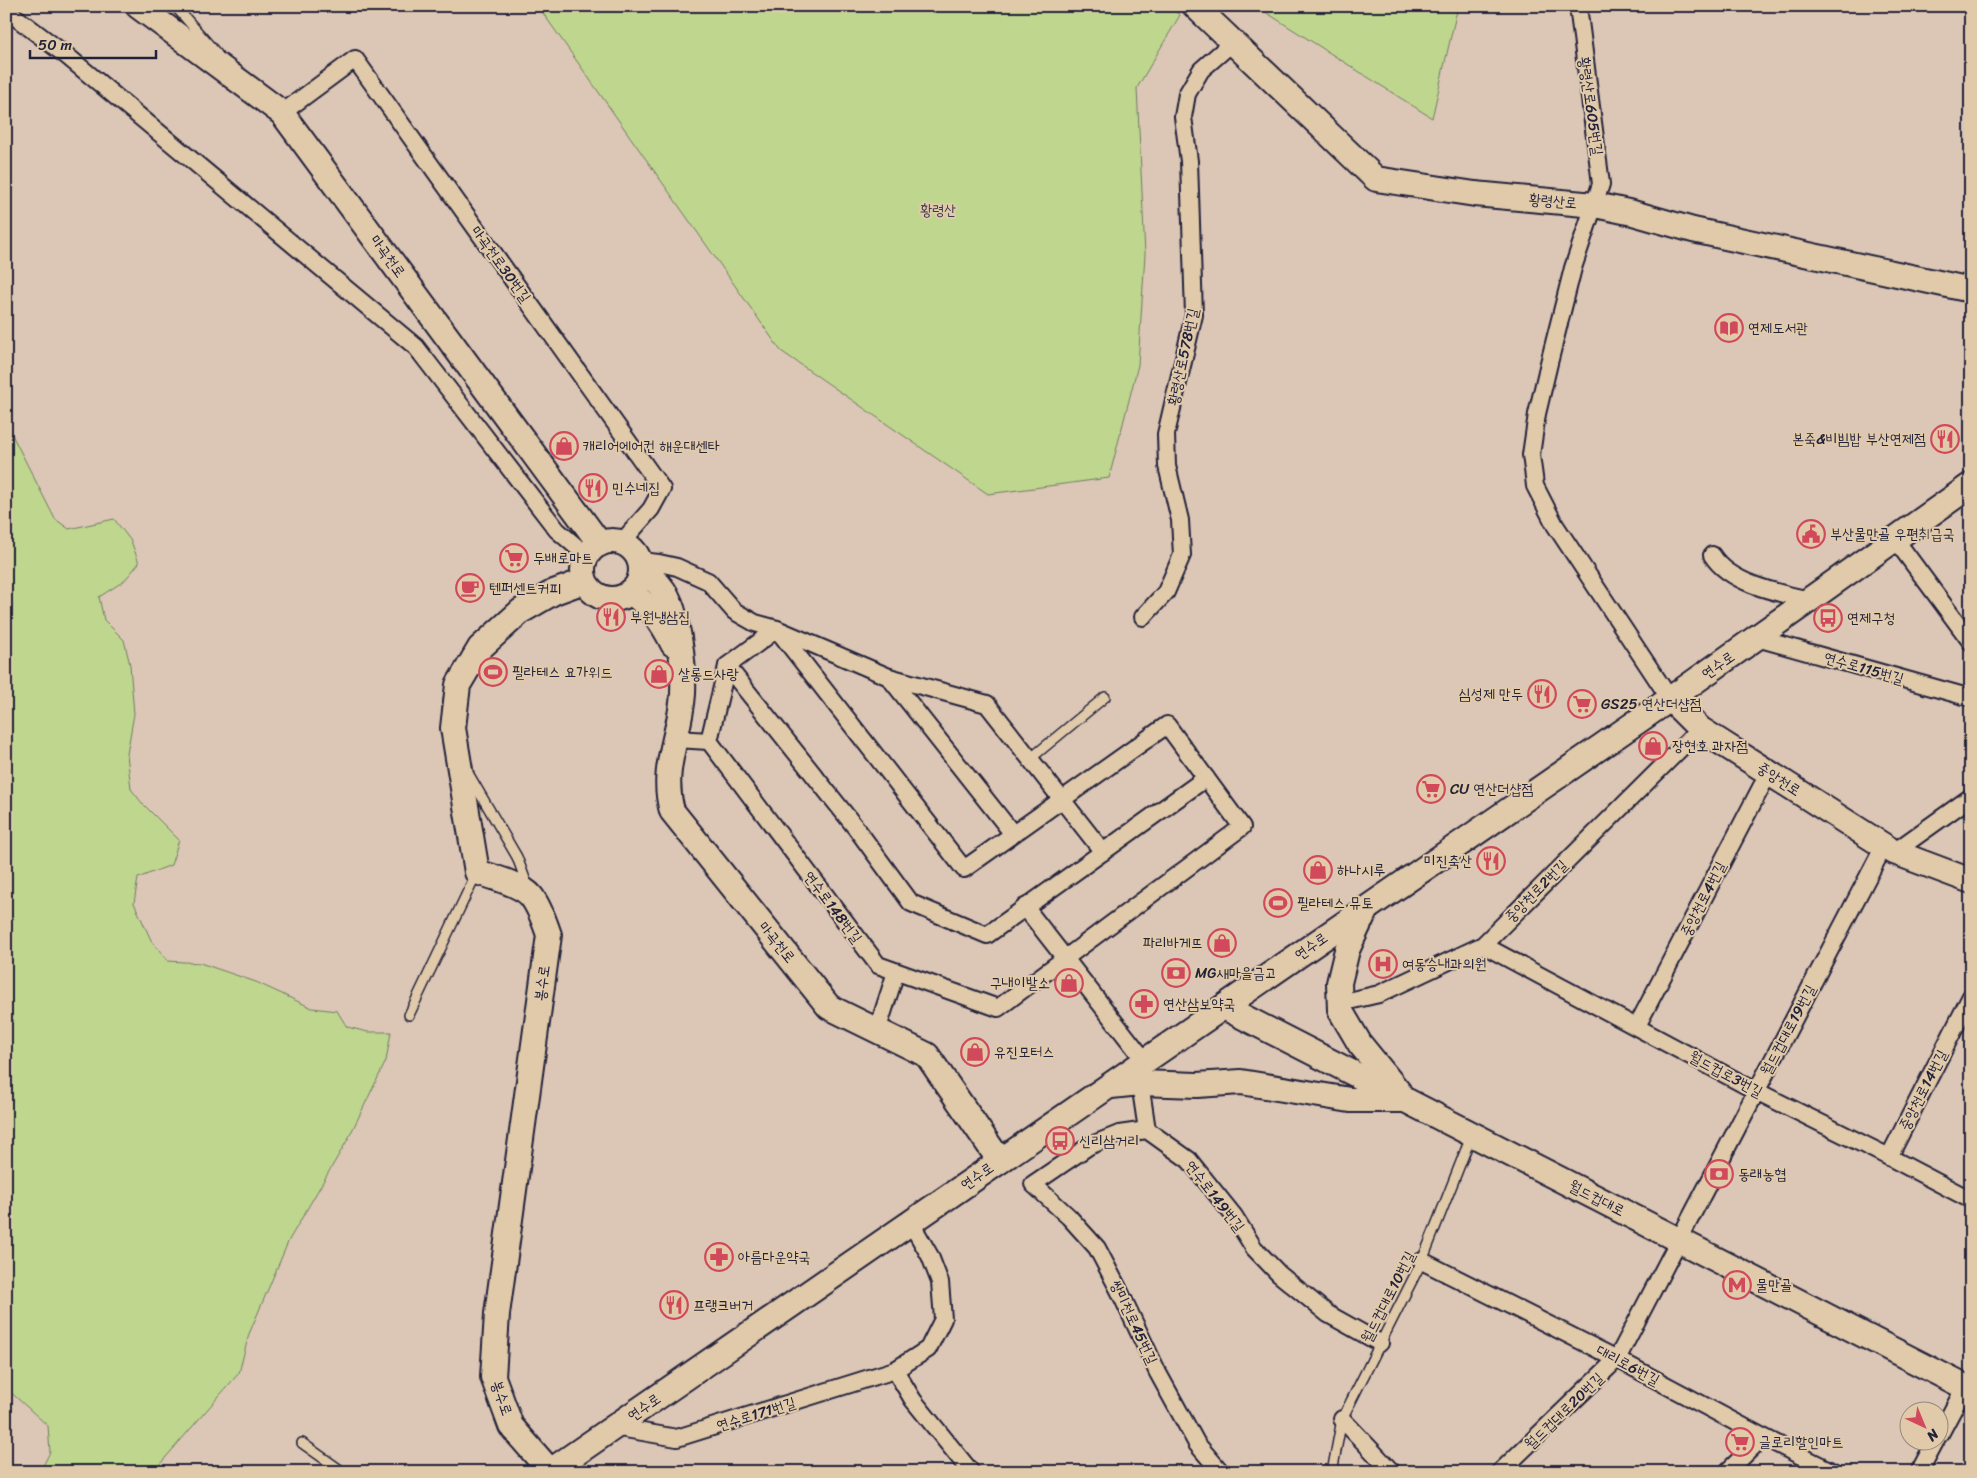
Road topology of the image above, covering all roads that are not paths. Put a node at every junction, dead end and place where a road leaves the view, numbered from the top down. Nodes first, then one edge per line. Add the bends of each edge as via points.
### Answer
1 (138, 6) edge
2 (175, 6) edge
3 (1196, 6) edge
4 (1578, 6) edge
5 (6, 10) edge
6 (1233, 42) junction
7 (240, 81) junction
8 (282, 113) junction
9 (1595, 205) junction
10 (1971, 290) edge
11 (1971, 485) edge
12 (1895, 538) junction
13 (603, 547) junction
14 (1712, 555) dead end
15 (640, 566) junction
16 (584, 581) junction
17 (630, 592) junction
18 (1810, 600) junction
19 (1143, 617) dead end
20 (777, 629) junction
21 (1756, 638) junction
22 (1971, 642) edge
23 (682, 660) junction
24 (727, 666) junction
25 (889, 677) junction
26 (1105, 697) dead end
27 (1971, 698) edge
28 (1670, 699) junction
29 (1700, 729) junction
30 (676, 739) junction
31 (709, 741) junction
32 (458, 756) junction
33 (1030, 759) junction
34 (1769, 772) junction
35 (1206, 778) junction
36 (1971, 797) edge
37 (1062, 800) junction
38 (1013, 834) junction
39 (1889, 849) junction
40 (1103, 852) junction
41 (477, 872) junction
42 (1971, 881) edge
43 (530, 895) junction
44 (1025, 908) junction
45 (1366, 909) junction
46 (1483, 945) junction
47 (1065, 958) junction
48 (896, 972) junction
49 (1971, 996) edge
50 (1340, 1003) junction
51 (1224, 1007) junction
52 (409, 1015) dead end
53 (1637, 1026) junction
54 (877, 1031) junction
55 (1142, 1072) junction
56 (1756, 1091) junction
57 (1405, 1100) junction
58 (1147, 1130) junction
59 (1472, 1134) junction
60 (1889, 1157) junction
61 (1000, 1160) junction
62 (1971, 1200) edge
63 (910, 1223) junction
64 (1678, 1240) junction
65 (1422, 1262) junction
66 (1380, 1343) junction
67 (1617, 1359) junction
68 (895, 1370) junction
69 (1968, 1389) edge
70 (1950, 1418) edge
71 (1342, 1419) junction
72 (614, 1427) junction
73 (1763, 1437) junction
74 (302, 1443) dead end
75 (1931, 1450) edge
76 (343, 1472) edge
77 (549, 1472) edge
78 (971, 1472) edge
79 (1221, 1472) edge
80 (1332, 1472) edge
81 (1392, 1472) edge
82 (1500, 1472) edge
83 (1727, 1472) edge
84 (1833, 1472) edge
85 (1919, 1472) edge

1 - 7 street, 마곡천로
2 - 7 lane
3 - 6 street, 황령산로
4 - 9 street, 황령산로605번길 via 1601,184
5 - 13 street via 67,56 416,347 557,530
6 - 9 street, 황령산로 via 1376,179 1475,194
6 - 19 street, 황령산로578번길 via 1201,70 1187,94 1182,117 1189,161 1194,315 1166,434 1167,466 1180,520 1182,556 1166,592
7 - 8 street, 마곡천로
8 - 13 street, 마곡천로
8 - 13 street, 마곡천로30번길 via 355,59 662,489 651,509
9 - 10 street, 황령산로 via 1693,230
9 - 28 street, 황령산로605번길 via 1573,268 1538,414 1531,455 1535,486 1555,525
11 - 12 street, 연수로
12 - 18 street, 연수로
12 - 22 street
13 - 15 street, 마곡천로 via 633,550
13 - 16 street via 582,568
14 - 18 street via 1726,572 1734,576 1776,592
15 - 17 street via 638,583
15 - 20 street via 659,563 701,577 734,611 755,624
15 - 23 street, 마곡천로 via 664,589 671,603
16 - 17 street via 592,592 604,598 618,598
16 - 32 street via 554,592 521,611 480,648 458,686 453,728
17 - 23 street, 마곡천로 via 645,603 665,627
18 - 21 street, 연수로
20 - 24 street
20 - 25 street
20 - 38 street, 연수로148번길 via 964,869
21 - 27 street, 연수로115번길
21 - 28 street, 연수로
23 - 30 street, 마곡천로 via 683,695
24 - 31 street
24 - 44 street via 856,828 911,903 987,935
25 - 33 street via 986,704
25 - 38 street
26 - 33 lane
28 - 29 street, 중앙천로
28 - 45 street, 연수로
29 - 34 street, 중앙천로
29 - 46 street, 중앙천로2번길
30 - 31 street
30 - 54 street, 마곡천로 via 667,780 672,811 829,1007
31 - 48 street, 연수로148번길 via 878,966
32 - 41 street
32 - 43 lane via 517,857
33 - 37 street
34 - 39 street, 중앙천로
34 - 53 street, 중앙천로4번길
35 - 37 street, 연수로148번길 via 1167,725
35 - 40 street
35 - 47 street, 연수로148번길 via 1242,827
36 - 39 street
37 - 38 street, 연수로148번길
37 - 40 street
39 - 42 street, 중앙천로
39 - 56 street, 월드컵대로19번길
40 - 44 street
41 - 43 street via 510,883
41 - 52 lane
43 - 77 street, 봉수로 via 549,935 497,1314 494,1377 511,1426
44 - 47 street
45 - 50 street via 1347,950 1339,983
45 - 51 street, 연수로
46 - 50 street, 중앙천로2번길 via 1379,994
46 - 53 street, 월드컵로3번길
47 - 48 street, 연수로148번길 via 998,1008
47 - 55 street
48 - 54 street
49 - 60 street, 중앙천로14번길
50 - 57 street via 1340,1010 1353,1034
51 - 55 street, 연수로
51 - 57 street, 월드컵대로
53 - 56 street, 월드컵로3번길
54 - 61 street, 마곡천로 via 926,1054
55 - 57 street via 1197,1085 1241,1082 1350,1100
55 - 58 street
55 - 61 street, 연수로 via 1109,1086
56 - 60 street, 월드컵로3번길
56 - 64 street, 월드컵대로19번길
57 - 59 street, 월드컵대로
58 - 66 street, 연수로149번길 via 1189,1160 1234,1216 1254,1248 1279,1274 1328,1314
58 - 79 street, 쌍미천로45번길 via 1119,1134 1088,1146 1032,1184 1069,1216 1097,1248 1197,1444
59 - 64 street, 월드컵대로
59 - 65 lane, 월드컵대로10번길
60 - 62 street, 월드컵로3번길
61 - 63 street, 연수로
63 - 68 street, 연수로171번길 via 930,1256 940,1282 942,1319 928,1349
63 - 72 street, 연수로
64 - 67 street, 월드컵대로20번길
64 - 69 street, 월드컵대로
65 - 66 lane, 월드컵대로10번길
65 - 67 street, 대리로6번길
66 - 71 lane, 월드컵대로10번길
67 - 73 street, 대리로6번길
67 - 82 street, 월드컵대로20번길
68 - 72 street, 연수로171번길 via 677,1438
68 - 78 street via 913,1400
69 - 70 street
71 - 80 lane, 월드컵대로10번길
71 - 81 street
72 - 77 street, 연수로
73 - 83 street
73 - 84 street, 대리로6번길
74 - 76 lane
75 - 85 street

